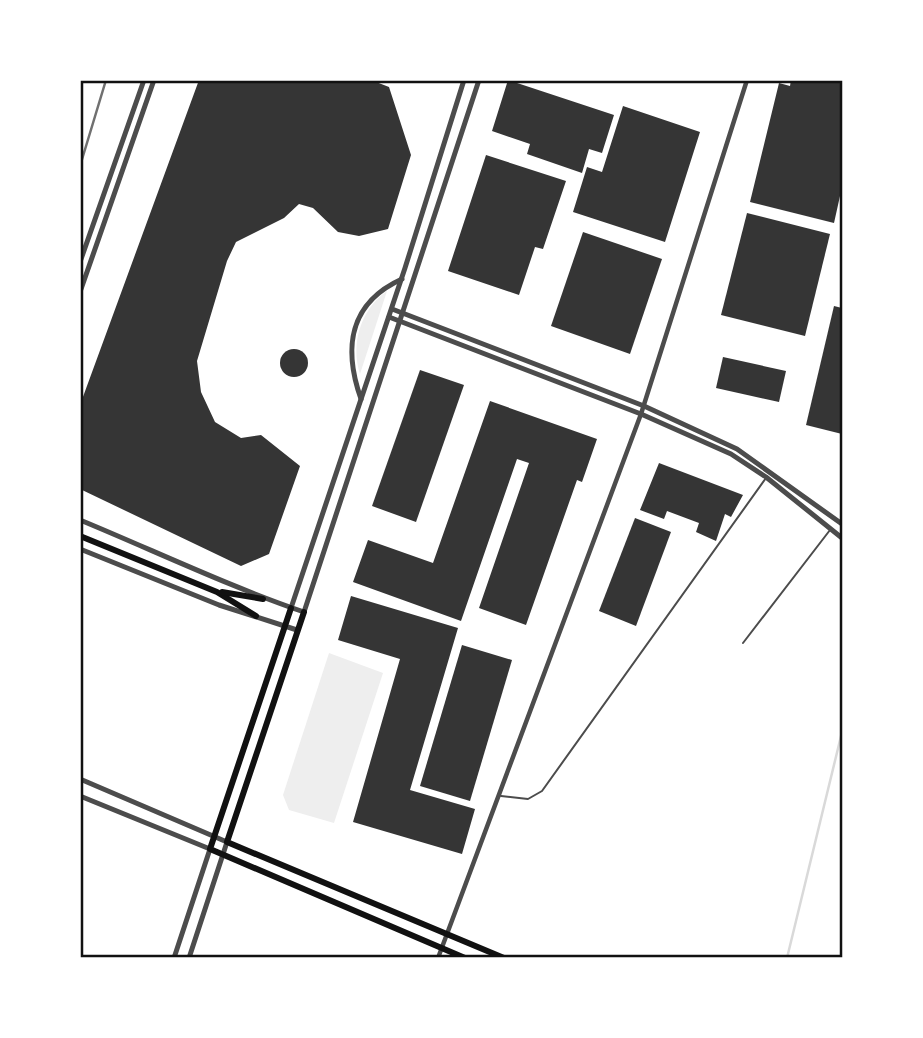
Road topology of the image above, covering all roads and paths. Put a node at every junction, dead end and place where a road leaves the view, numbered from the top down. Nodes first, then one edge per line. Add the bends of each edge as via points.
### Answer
1 (145, 80) edge
2 (154, 80) edge
3 (464, 80) edge
4 (479, 80) edge
5 (747, 80) edge
6 (80, 262) edge
7 (402, 279) junction
8 (80, 292) edge
9 (392, 309) junction
10 (404, 313) junction
11 (389, 317) junction
12 (401, 321) junction
13 (361, 398) junction
14 (644, 406) junction
15 (641, 414) junction
16 (766, 477) junction
17 (80, 520) edge
18 (842, 524) edge
19 (830, 529) junction
20 (80, 536) edge
21 (842, 538) edge
22 (80, 549) edge
23 (217, 592) junction
24 (263, 599) junction
25 (291, 608) junction
26 (304, 612) junction
27 (256, 616) junction
28 (284, 626) junction
29 (297, 630) junction
30 (743, 643) dead end
31 (80, 779) edge
32 (80, 796) edge
33 (499, 796) junction
34 (214, 836) junction
35 (227, 842) junction
36 (210, 849) junction
37 (223, 855) junction
38 (447, 934) junction
39 (442, 948) junction
40 (174, 957) edge
41 (189, 957) edge
42 (438, 957) edge
43 (465, 957) edge
44 (504, 957) edge

1 - 6 street
2 - 8 street
3 - 7 street
4 - 10 street
5 - 14 street
7 - 9 street
7 - 13 street via 382,288 367,303 355,328 350,353
9 - 10 street
9 - 11 street
10 - 12 street
10 - 14 street
11 - 12 street
11 - 13 street
12 - 15 street
12 - 26 street
13 - 25 street
14 - 15 street
14 - 18 street via 737,449
15 - 16 street via 731,454
15 - 33 street
16 - 19 street
16 - 33 lane via 542,791 528,799
17 - 24 street
19 - 21 street
19 - 30 lane
20 - 23 main road
22 - 27 street
23 - 24 main road
23 - 27 main road
24 - 25 street
25 - 26 street
25 - 28 main road
26 - 29 main road
27 - 28 street
28 - 29 street
28 - 34 main road
29 - 35 main road
31 - 34 street
32 - 36 street
33 - 38 street
34 - 35 street
34 - 36 main road
35 - 37 street
35 - 38 main road
36 - 37 main road
36 - 40 street
37 - 39 main road
37 - 41 street
38 - 39 street
38 - 44 main road
39 - 42 street
39 - 43 main road

